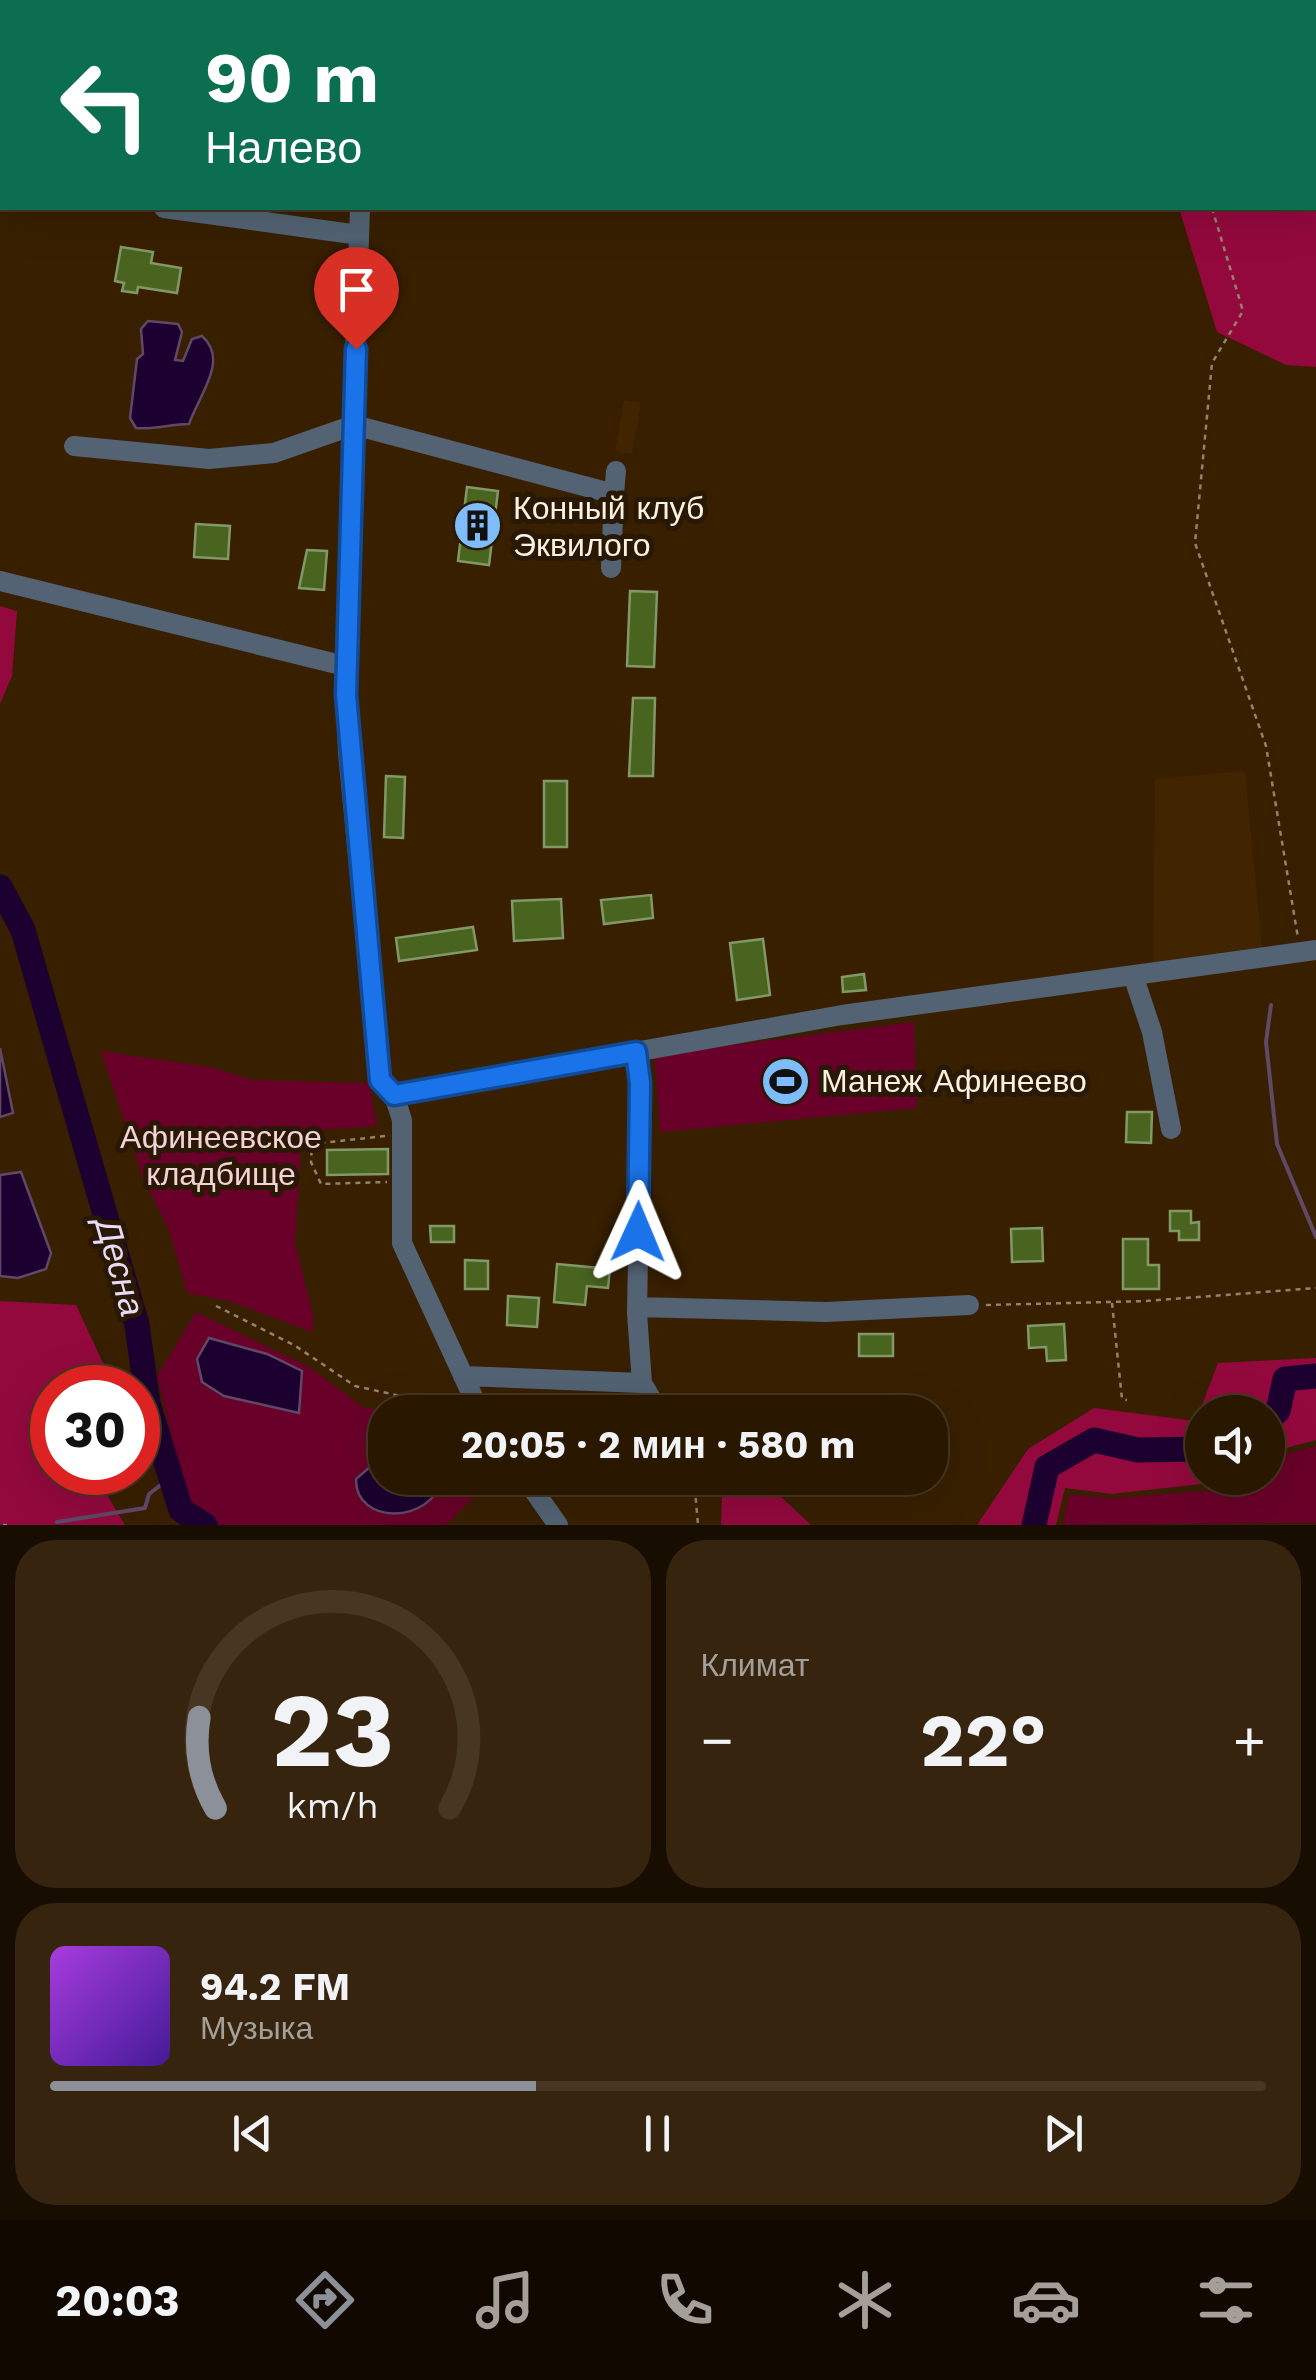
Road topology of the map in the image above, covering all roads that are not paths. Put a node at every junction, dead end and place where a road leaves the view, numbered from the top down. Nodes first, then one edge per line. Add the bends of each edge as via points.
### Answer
1 (178, 210) edge
2 (360, 210) edge
3 (359, 235) junction
4 (354, 425) junction
5 (74, 446) dead end
6 (616, 471) dead end
7 (614, 494) junction
8 (610, 568) dead end
9 (0, 581) edge
10 (346, 666) junction
11 (1308, 951) edge
12 (1133, 975) junction
13 (636, 1052) junction
14 (396, 1100) junction
15 (1172, 1129) dead end
16 (970, 1305) road end
17 (637, 1306) junction
18 (463, 1376) junction
19 (642, 1383) junction
20 (472, 1395) edge
21 (649, 1395) edge
22 (537, 1495) edge
23 (558, 1525) edge

1 - 3 street
2 - 3 street
3 - 4 street
4 - 5 street via 274,453 210,459
4 - 7 street
4 - 10 street
6 - 7 street
7 - 8 street
9 - 10 street
10 - 14 street via 348,753 380,1080
11 - 12 street
12 - 13 street via 842,1015
12 - 15 street
13 - 14 street
13 - 17 street
14 - 18 street via 402,1120 402,1243
16 - 17 street via 826,1312
17 - 19 street
18 - 19 street
18 - 20 street
19 - 21 street
22 - 23 street

